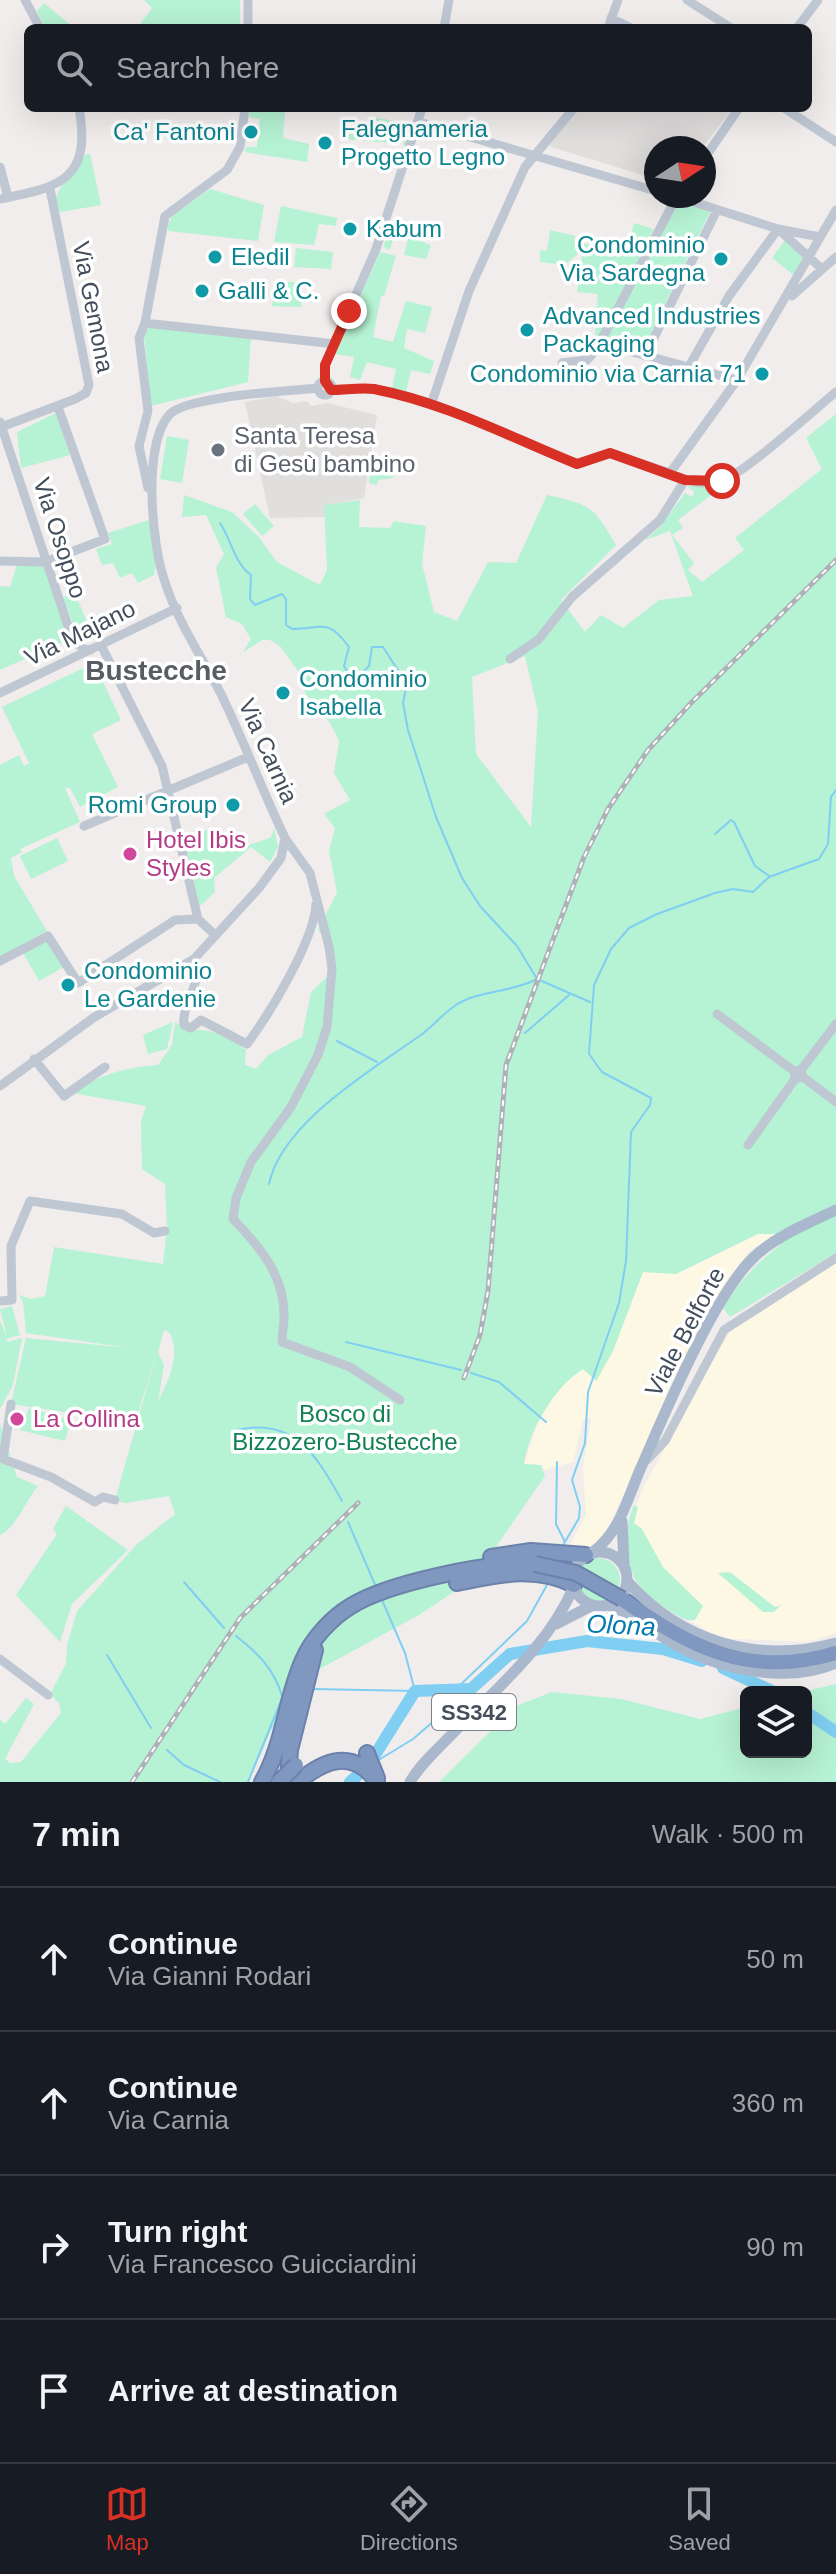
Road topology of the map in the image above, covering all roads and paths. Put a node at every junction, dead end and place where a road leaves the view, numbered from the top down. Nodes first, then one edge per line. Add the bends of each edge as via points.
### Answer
1 (25, 0) edge
2 (248, 0) edge
3 (449, 0) edge
4 (618, 0) edge
5 (687, 0) edge
6 (818, 0) edge
7 (610, 23) edge
8 (38, 24) edge
9 (248, 24) edge
10 (445, 24) edge
11 (725, 24) edge
12 (800, 24) edge
13 (79, 112) edge
14 (244, 112) edge
15 (421, 112) edge
16 (571, 112) edge
17 (736, 112) edge
18 (790, 112) edge
19 (419, 122) junction
20 (716, 142) edge
21 (836, 142) edge
22 (535, 154) junction
23 (0, 167) edge
24 (644, 187) edge
25 (50, 189) junction
26 (4, 198) edge
27 (670, 208) edge
28 (711, 208) edge
29 (717, 210) junction
30 (836, 210) edge
31 (778, 229) junction
32 (820, 237) junction
33 (836, 257) edge
34 (808, 259) junction
35 (822, 269) junction
36 (786, 301) junction
37 (145, 323) junction
38 (599, 343) junction
39 (335, 344) junction
40 (645, 356) junction
41 (562, 363) dead end
42 (688, 368) junction
43 (737, 380) junction
44 (325, 386) junction
45 (836, 392) edge
46 (431, 405) junction
47 (58, 407) junction
48 (2, 424) edge
49 (670, 473) junction
50 (685, 480) junction
51 (150, 493) junction
52 (0, 561) edge
53 (45, 562) junction
54 (177, 608) junction
55 (101, 645) junction
56 (91, 650) junction
57 (510, 659) dead end
58 (0, 693) edge
59 (248, 757) junction
60 (169, 790) junction
61 (84, 826) dead end
62 (285, 838) junction
63 (316, 893) junction
64 (198, 919) junction
65 (214, 934) junction
66 (194, 959) junction
67 (0, 961) edge
68 (717, 1014) dead end
69 (836, 1024) edge
70 (34, 1059) junction
71 (105, 1067) dead end
72 (798, 1074) junction
73 (0, 1086) edge
74 (836, 1102) edge
75 (748, 1145) dead end
76 (836, 1210) edge
77 (165, 1231) dead end
78 (836, 1258) edge
79 (0, 1301) edge
80 (400, 1400) dead end
81 (11, 1404) dead end
82 (1, 1457) edge
83 (642, 1466) junction
84 (115, 1500) dead end
85 (622, 1516) junction
86 (590, 1554) junction
87 (625, 1568) junction
88 (627, 1581) junction
89 (393, 1590) junction
90 (572, 1590) junction
91 (593, 1605) junction
92 (608, 1605) junction
93 (549, 1630) junction
94 (836, 1643) edge
95 (836, 1653) edge
96 (309, 1658) junction
97 (0, 1659) edge
98 (836, 1663) edge
99 (776, 1667) junction
100 (48, 1695) dead end
101 (367, 1753) dead end
102 (318, 1759) dead end
103 (296, 1765) dead end
104 (262, 1782) edge
105 (279, 1782) edge
106 (293, 1782) edge
107 (377, 1782) edge
108 (410, 1782) edge

1 - 8 street
2 - 9 street
3 - 10 street
4 - 7 street
5 - 11 street
6 - 12 street
13 - 25 street via 83,147 72,171
14 - 37 street via 240,147 227,170 165,216
15 - 19 street
16 - 22 street
17 - 20 street
18 - 21 street
19 - 22 street
19 - 39 street via 376,249
22 - 24 street
22 - 46 street via 469,291
23 - 26 street
25 - 26 street
25 - 47 street, Via Gemona via 89,385 86,393
27 - 38 street
28 - 29 street
29 - 31 street
29 - 40 street
30 - 32 street
31 - 32 street
31 - 34 street
31 - 42 street via 729,296
32 - 34 street
33 - 35 street
34 - 35 street
34 - 36 street
35 - 36 street
36 - 43 street
37 - 39 street
37 - 51 street via 139,338 148,411 139,446
38 - 40 street
38 - 41 street via 582,362
39 - 44 street via 325,365
40 - 42 street
42 - 43 street
43 - 49 street
44 - 46 street, Via Carnia via 370,388
44 - 51 street, Via Carnia via 246,395 174,411 159,438
45 - 50 street via 729,478
46 - 49 street, Via Carnia via 577,464 610,453
47 - 48 street, Via Gemona
47 - 53 street via 105,539
48 - 53 street, Via Osoppo
49 - 50 street, Via Carnia
50 - 57 street via 660,520 572,597 539,639
51 - 54 street, Via Carnia via 164,580
52 - 53 street
53 - 56 street, Via Osoppo via 72,638
54 - 55 street, Via Majano
54 - 59 street, Via Carnia
55 - 56 street, Via Majano
55 - 60 street
56 - 58 street, Via Majano
59 - 60 street
59 - 62 street, Via Carnia
60 - 61 street
60 - 64 street
62 - 63 street via 310,873
62 - 65 street, Via Carnia via 281,858 259,888
63 - 66 street via 314,927 247,1044 201,1020 191,1028 184,1025 195,981
63 - 80 street via 332,969 327,1027 291,1107 251,1162 233,1219 277,1276 282,1342 350,1367
64 - 65 street
64 - 67 street via 175,920 78,983 48,936
65 - 66 street, Via Carnia
66 - 70 street, Via Carnia
68 - 72 street
69 - 72 street
70 - 71 street via 64,1096
70 - 73 street, Via Carnia
72 - 74 street
72 - 75 street
76 - 83 main road, Viale Belforte via 786,1234 736,1278
77 - 79 street via 154,1233 122,1214 30,1201 11,1246 12,1300
78 - 83 street via 724,1330 665,1441
81 - 82 street
82 - 84 street via 95,1502 103,1497
83 - 85 main road, Viale Belforte
85 - 86 main road, Viale Belforte via 611,1536
85 - 87 main road, Viale Belforte
86 - 87 main road via 612,1554
86 - 89 highway via 531,1551 489,1557
86 - 90 main road via 575,1568
87 - 88 main road
88 - 92 main road via 621,1596
88 - 94 main road via 669,1617 720,1644 766,1653
89 - 90 highway via 536,1573 555,1576
89 - 96 highway via 352,1605 326,1628
89 - 99 highway, bridge via 521,1563 576,1573 707,1651
90 - 91 main road
90 - 93 main road
91 - 92 main road
91 - 93 main road
92 - 99 main road via 720,1665
93 - 108 main road, SS342
95 - 99 highway
96 - 104 highway via 295,1679 274,1761
96 - 106 highway via 290,1750
97 - 100 street
98 - 99 main road
101 - 107 highway
102 - 106 highway
103 - 105 highway, bridge
106 - 107 highway via 336,1760 365,1768

